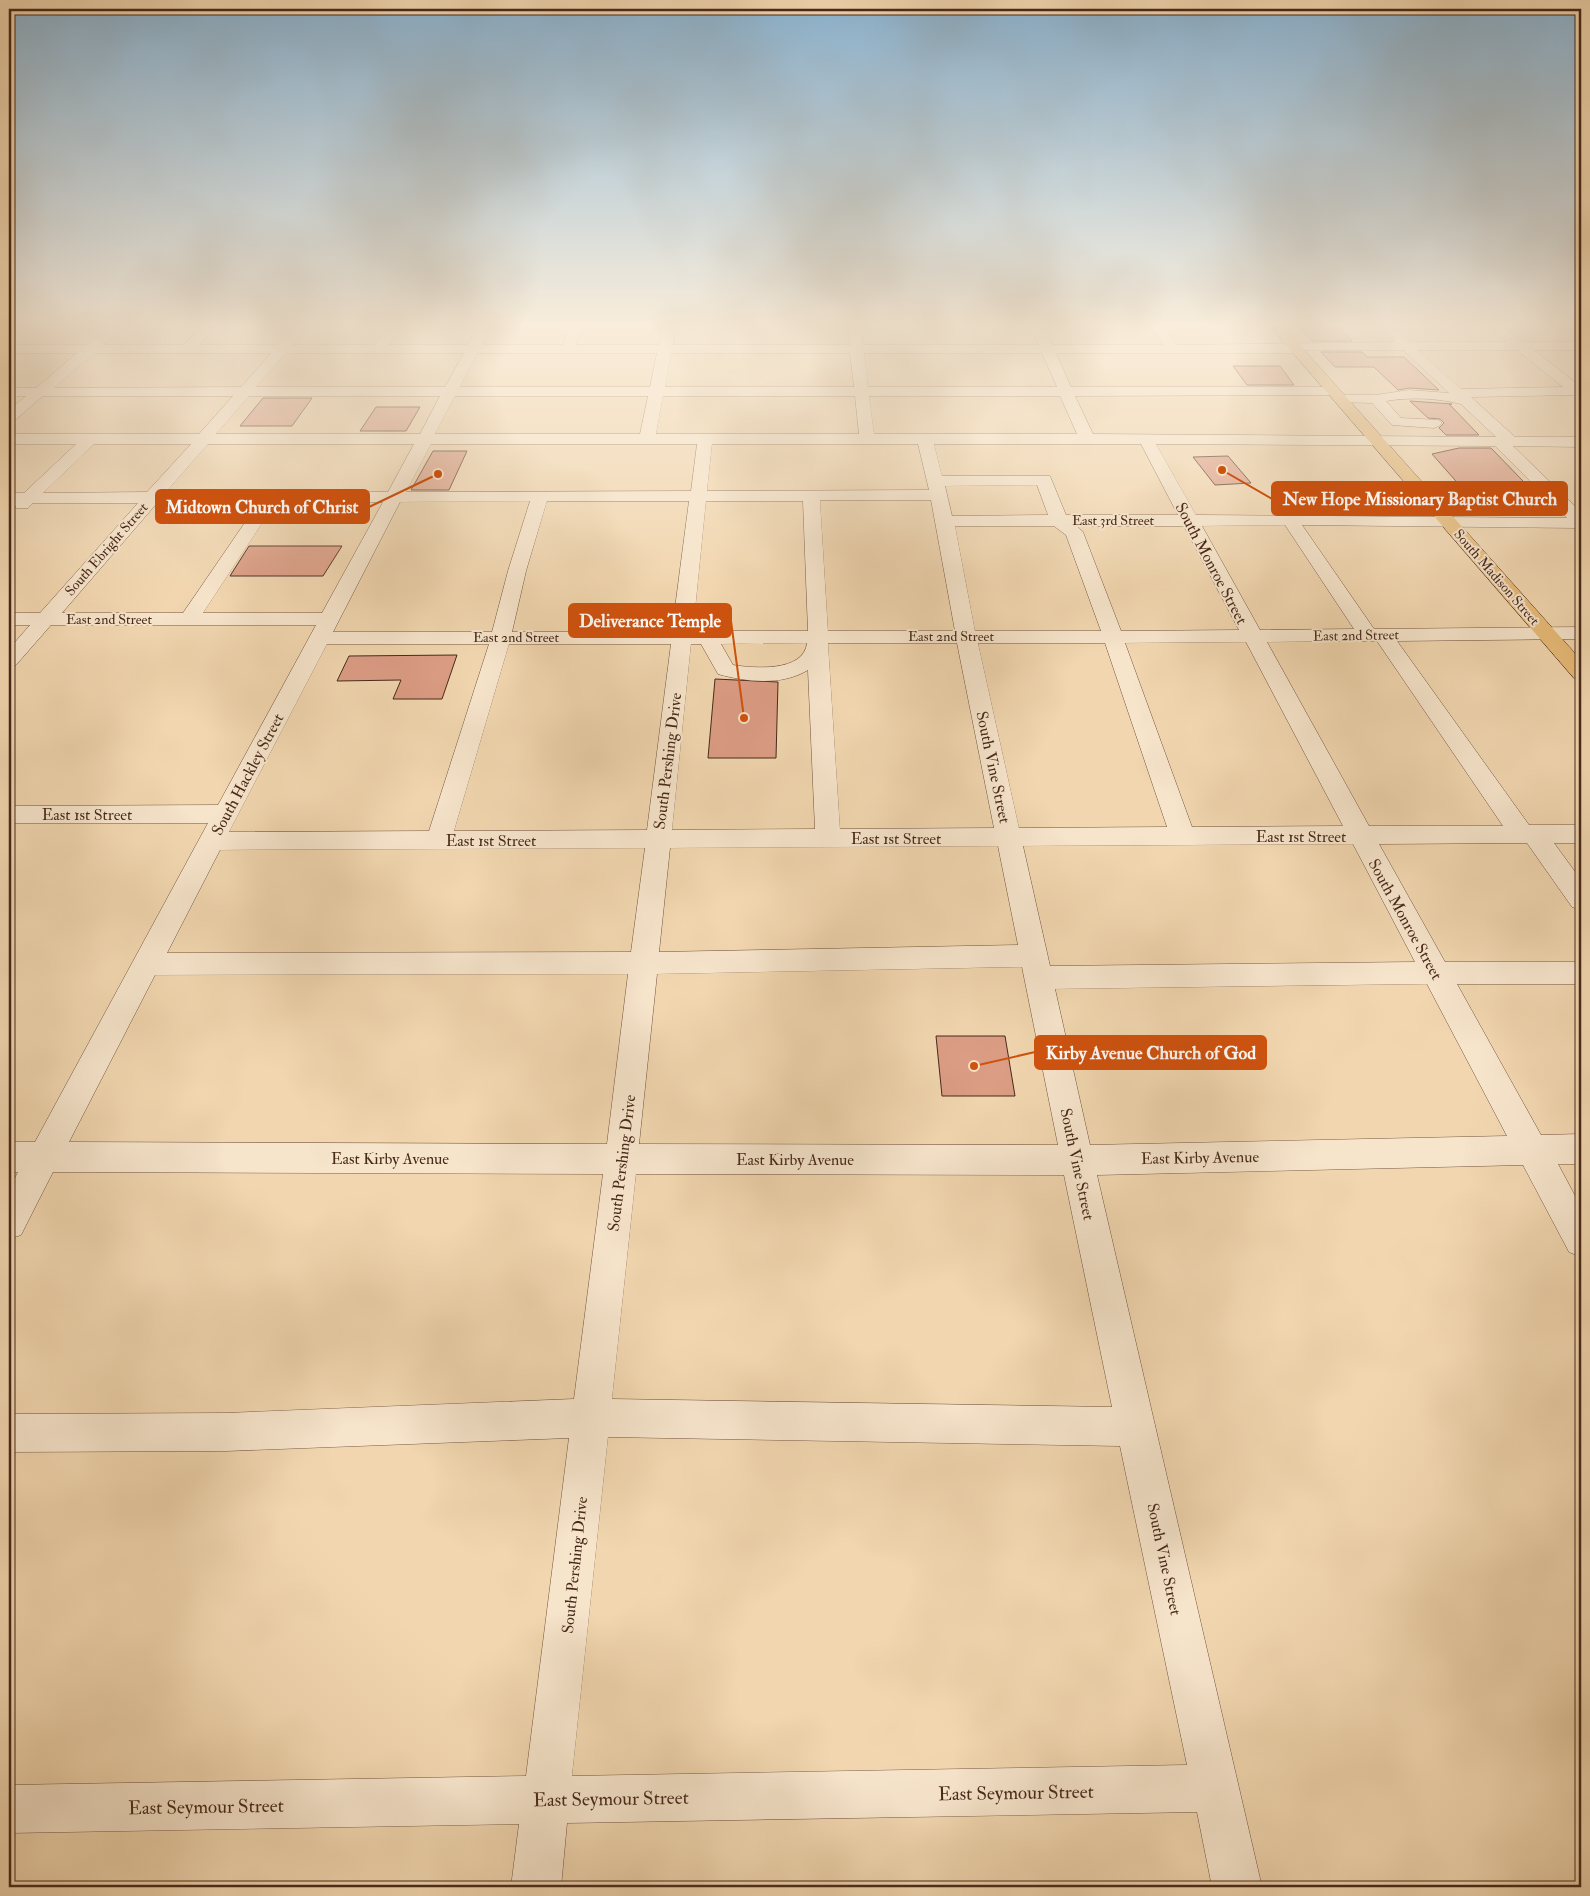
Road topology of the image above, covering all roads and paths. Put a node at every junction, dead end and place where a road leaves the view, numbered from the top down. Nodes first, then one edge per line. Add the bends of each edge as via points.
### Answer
1 (226, 412) edge
2 (439, 412) edge
3 (652, 412) edge
4 (864, 412) edge
5 (1075, 412) edge
6 (1351, 412) edge
7 (1388, 412) edge
8 (1476, 412) edge
9 (1358, 420) junction
10 (1397, 422) junction
11 (9, 439) edge
12 (90, 439) junction
13 (202, 439) junction
14 (425, 439) junction
15 (646, 439) junction
16 (705, 439) junction
17 (867, 439) junction
18 (925, 439) junction
19 (1087, 439) junction
20 (1146, 439) junction
21 (1378, 441) junction
22 (1471, 442) junction
23 (1506, 442) junction
24 (1581, 442) edge
25 (540, 496) junction
26 (698, 496) junction
27 (811, 496) junction
28 (271, 497) junction
29 (394, 497) junction
30 (9, 498) edge
31 (29, 498) junction
32 (150, 498) junction
33 (940, 499) junction
34 (9, 517) edge
35 (1190, 520) junction
36 (1290, 520) junction
37 (1059, 521) junction
38 (1448, 521) junction
39 (1581, 522) edge
40 (9, 619) edge
41 (45, 619) junction
42 (189, 619) junction
43 (325, 628) junction
44 (1546, 633) junction
45 (1581, 633) edge
46 (1375, 634) junction
47 (966, 636) junction
48 (1251, 636) junction
49 (501, 637) junction
50 (696, 637) junction
51 (1113, 637) junction
52 (818, 643) junction
53 (9, 661) edge
54 (1581, 673) edge
55 (9, 814) edge
56 (226, 814) junction
57 (1581, 834) edge
58 (1529, 835) junction
59 (1183, 836) junction
60 (1360, 836) junction
61 (1009, 837) junction
62 (828, 838) junction
63 (211, 840) junction
64 (439, 840) junction
65 (658, 840) junction
66 (1581, 900) edge
67 (644, 963) junction
68 (145, 964) junction
69 (1036, 967) junction
70 (1435, 973) junction
71 (1581, 973) edge
72 (1531, 1149) junction
73 (1581, 1149) edge
74 (43, 1156) junction
75 (9, 1157) edge
76 (622, 1159) junction
77 (1077, 1160) junction
78 (9, 1223) edge
79 (1581, 1240) edge
80 (591, 1418) junction
81 (1136, 1427) junction
82 (9, 1433) edge
83 (1214, 1788) junction
84 (548, 1799) junction
85 (9, 1809) edge
86 (536, 1887) edge
87 (1237, 1887) edge

1 - 13 street, South Ebright Street
2 - 14 street, South Hackley Street
3 - 15 street
4 - 17 street
5 - 19 street
6 - 9 main road, South Madison Street
7 - 10 street
8 - 23 street
9 - 10 street
9 - 21 main road, South Madison Street
10 - 22 street via 1452,425
11 - 12 street
12 - 13 street
12 - 31 street
13 - 14 street
13 - 32 street, South Ebright Street
14 - 15 street
14 - 29 street, South Hackley Street
15 - 16 street
16 - 17 street
16 - 26 street, South Pershing Drive
17 - 18 street
18 - 19 street
18 - 33 street, South Vine Street
19 - 20 street
20 - 21 street
20 - 35 street, South Monroe Street
21 - 22 street
21 - 38 main road, South Madison Street
22 - 23 street
23 - 24 street
23 - 39 street
25 - 26 street
25 - 29 street
25 - 49 street
26 - 27 street
26 - 50 street, South Pershing Drive
27 - 33 street
27 - 52 street
28 - 29 street
28 - 32 street
28 - 42 street
29 - 43 street, South Hackley Street
30 - 31 street
31 - 32 street
31 - 34 street
32 - 41 street, South Ebright Street
33 - 37 street, East 3rd Street
33 - 37 street via 1044,480
33 - 47 street, South Vine Street
35 - 36 street, East 3rd Street
35 - 37 street, East 3rd Street
35 - 48 street, South Monroe Street
36 - 38 street, East 3rd Street
36 - 46 street
37 - 51 street via 1074,532
38 - 39 street, East 3rd Street
38 - 44 main road, South Madison Street
40 - 41 street, East 2nd Street
41 - 42 street, East 2nd Street
41 - 53 street, South Ebright Street
42 - 43 street, East 2nd Street
43 - 49 street, East 2nd Street
43 - 56 street, South Hackley Street
44 - 45 street, East 2nd Street
44 - 46 street, East 2nd Street
44 - 54 main road, South Madison Street
46 - 48 street, East 2nd Street
46 - 58 street
47 - 51 street, East 2nd Street
47 - 52 street, East 2nd Street
47 - 61 street, South Vine Street
48 - 51 street, East 2nd Street
48 - 60 street, South Monroe Street
49 - 50 street, East 2nd Street
49 - 64 street
50 - 52 street, East 2nd Street
50 - 52 street via 713,649 725,670 743,674 796,668
50 - 65 street, South Pershing Drive
51 - 59 street
52 - 62 street
55 - 56 street, East 1st Street
56 - 63 street, South Hackley Street
57 - 58 street, East 1st Street
58 - 60 street, East 1st Street
58 - 66 street
59 - 60 street, East 1st Street
59 - 61 street, East 1st Street
60 - 70 street, South Monroe Street
61 - 62 street, East 1st Street
61 - 69 street, South Vine Street
62 - 65 street, East 1st Street
63 - 64 street, East 1st Street
63 - 68 street, South Hackley Street
64 - 65 street, East 1st Street
65 - 67 street, South Pershing Drive
67 - 68 street
67 - 69 street
67 - 76 street, South Pershing Drive
68 - 74 street, South Hackley Street
69 - 70 street
69 - 77 street, South Vine Street
70 - 71 street
70 - 72 street, South Monroe Street
72 - 73 street, East Kirby Avenue
72 - 77 street, East Kirby Avenue
72 - 79 street, South Monroe Street
74 - 75 street, East Kirby Avenue
74 - 76 street, East Kirby Avenue
74 - 78 street, South Hackley Street
76 - 77 street, East Kirby Avenue
76 - 80 street, South Pershing Drive
77 - 81 street, South Vine Street
80 - 81 street
80 - 82 street via 226,1432
80 - 84 street, South Pershing Drive
81 - 83 street, South Vine Street
83 - 84 street, East Seymour Street
83 - 87 street, South Vine Street
84 - 85 street, East Seymour Street
84 - 86 street, South Pershing Drive

